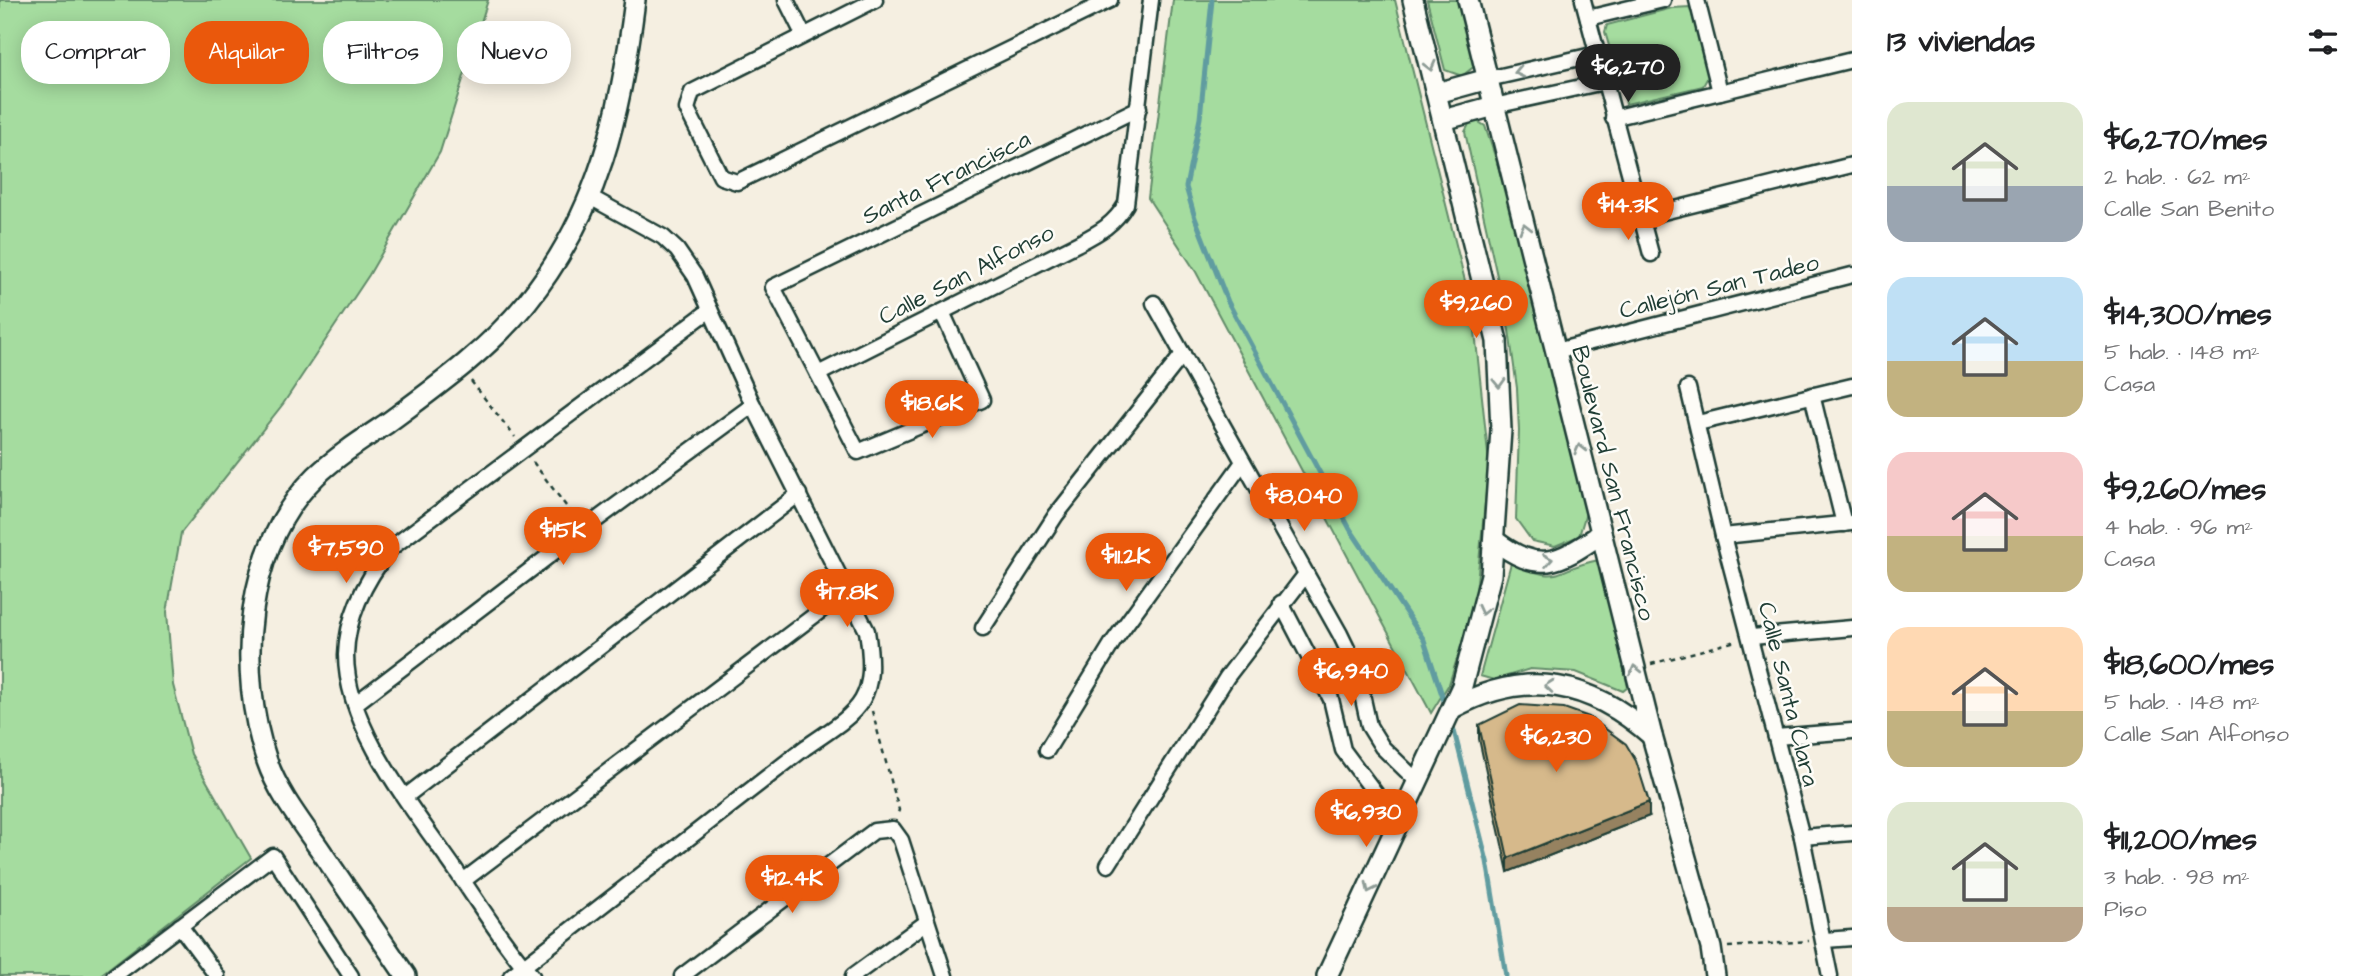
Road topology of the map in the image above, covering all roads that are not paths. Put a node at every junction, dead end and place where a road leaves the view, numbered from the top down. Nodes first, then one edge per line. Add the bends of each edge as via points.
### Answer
1 (635, 0) edge
2 (786, 0) edge
3 (875, 0) edge
4 (1110, 0) edge
5 (1151, 0) edge
6 (1413, 0) edge
7 (1468, 0) edge
8 (1583, 0) edge
9 (1663, 0) edge
10 (1697, 0) edge
11 (1588, 19) junction
12 (803, 34) junction
13 (1597, 54) junction
14 (1852, 60) edge
15 (1488, 79) junction
16 (1604, 82) junction
17 (1720, 92) junction
18 (1437, 93) junction
19 (1494, 106) junction
20 (1139, 108) junction
21 (1613, 118) junction
22 (1443, 120) junction
23 (1852, 165) edge
24 (590, 197) junction
25 (1639, 218) junction
26 (1651, 254) dead end
27 (1852, 275) edge
28 (1154, 303) dead end
29 (710, 310) junction
30 (942, 312) junction
31 (1556, 351) junction
32 (1183, 354) junction
33 (818, 374) junction
34 (1852, 386) edge
35 (1688, 388) dead end
36 (1812, 395) junction
37 (753, 405) junction
38 (1698, 424) junction
39 (1243, 462) junction
40 (799, 494) junction
41 (1848, 524) edge
42 (1601, 534) junction
43 (1723, 536) junction
44 (1494, 540) junction
45 (1306, 574) junction
46 (848, 590) junction
47 (1281, 603) junction
48 (983, 628) dead end
49 (1852, 628) edge
50 (1752, 637) junction
51 (1357, 673) junction
52 (1325, 688) junction
53 (355, 704) junction
54 (1452, 708) junction
55 (1852, 730) edge
56 (1652, 736) junction
57 (1776, 737) junction
58 (1047, 750) dead end
59 (1419, 783) junction
60 (405, 797) junction
61 (1399, 825) junction
62 (1852, 833) edge
63 (1802, 837) junction
64 (1108, 865) dead end
65 (463, 881) junction
66 (927, 922) junction
67 (180, 926) junction
68 (1852, 938) edge
69 (1825, 940) junction
70 (528, 971) edge
71 (114, 976) edge
72 (217, 976) edge
73 (351, 976) edge
74 (406, 976) edge
75 (510, 976) edge
76 (682, 976) edge
77 (853, 976) edge
78 (945, 976) edge
79 (1327, 976) edge
80 (1715, 976) edge
81 (1830, 976) edge

1 - 24 street via 626,76
2 - 12 street
3 - 12 street
4 - 12 street via 737,182 721,177 687,109 692,92
5 - 20 street
6 -> 18 street
7 - 15 street, Boulevard San Francisco
8 - 11 street
9 - 11 street
10 - 17 street
11 - 13 street
13 -> 15 street
13 - 16 street
14 - 17 street
15 - 18 street
15 - 19 street, Boulevard San Francisco
16 - 19 street
16 - 21 street
17 - 21 street
18 - 22 street
19 - 22 street
31 -> 19 street, Boulevard San Francisco
20 - 30 street, Calle San Alfonso via 1126,204 1108,227
20 - 33 street, Santa Francisca via 773,287
21 - 25 street
22 -> 44 street via 1497,341 1500,430
23 - 25 street
24 - 29 street via 642,223 677,250
24 - 74 street via 552,267 499,333 442,384 315,478 292,506 275,538 257,589 248,645 248,685 267,762 288,802
25 - 26 street
27 - 31 street, Callejón San Tadeo
28 - 32 street
29 - 37 street
29 - 53 street via 391,548 363,587 355,611 346,654
30 - 33 street, Calle San Alfonso
30 - 33 street via 982,400 858,452
42 -> 31 street, Boulevard San Francisco
32 - 39 street
32 - 48 street via 1056,515
34 - 36 street
35 - 38 street, Calle Santa Clara
36 - 38 street
36 - 41 street
37 - 40 street
37 - 53 street
38 - 43 street, Calle Santa Clara
39 - 45 street
39 - 58 street via 1113,642
40 - 46 street
40 - 60 street
41 - 43 street
44 -> 42 street via 1516,557 1534,562 1568,556
56 -> 42 street, Boulevard San Francisco
43 - 50 street, Calle Santa Clara
44 -> 54 street via 1489,586
45 - 47 street
45 - 51 street
46 - 65 street
46 - 70 street via 867,631 871,659 862,705
47 - 52 street
47 - 64 street via 1227,677
49 - 50 street
50 - 57 street, Calle Santa Clara
51 - 52 street
51 - 59 street via 1368,726 1382,747
52 - 61 street via 1343,750
53 - 60 street
56 -> 54 street via 1602,698 1569,688 1510,688 1478,695
54 - 59 street
55 - 57 street
56 - 80 street, Boulevard San Francisco
57 - 63 street, Calle Santa Clara
59 - 61 street
60 - 65 street
61 -> 79 street
62 - 63 street
63 - 69 street, Calle Santa Clara
65 - 70 street
66 - 76 street via 901,840 893,829 874,831
66 - 77 street
66 - 78 street
67 - 71 street
67 - 72 street
67 - 73 street via 273,856
68 - 69 street
69 - 81 street, Calle Santa Clara
70 - 75 street

